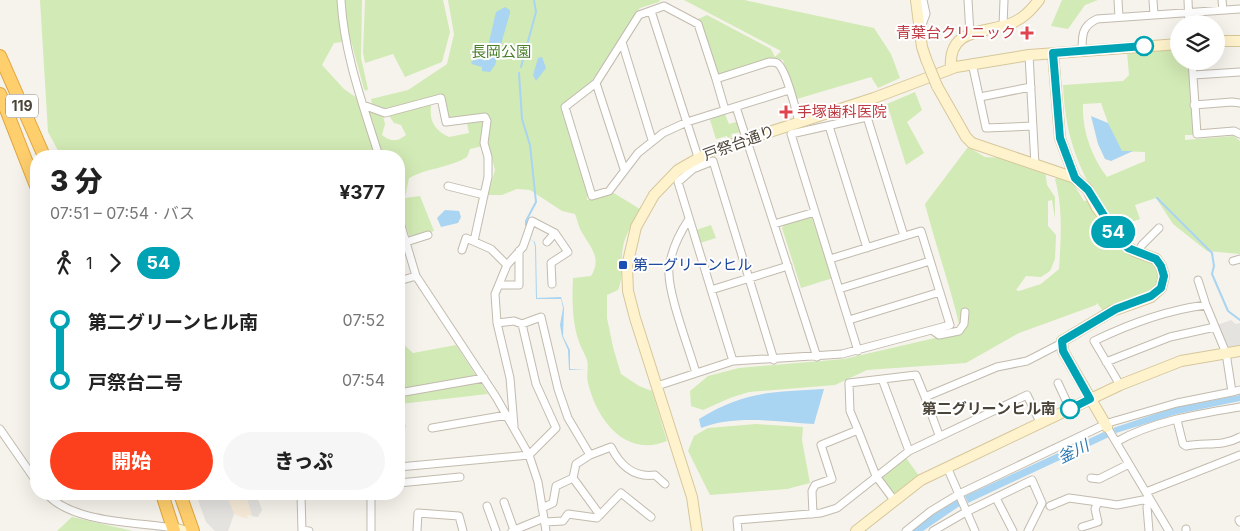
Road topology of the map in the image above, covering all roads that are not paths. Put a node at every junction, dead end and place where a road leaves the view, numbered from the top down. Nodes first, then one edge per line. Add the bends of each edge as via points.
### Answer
1 (341, 0) edge
2 (916, 0) edge
3 (923, 0) edge
4 (968, 0) edge
5 (1004, 0) edge
6 (1039, 0) edge
7 (1118, 0) edge
8 (1152, 0) edge
9 (1188, 0) edge
10 (1222, 0) edge
11 (1240, 9) edge
12 (1223, 10) junction
13 (651, 11) junction
14 (1188, 13) junction
15 (1154, 15) junction
16 (1119, 17) junction
17 (1003, 26) junction
18 (920, 30) junction
19 (970, 34) junction
20 (1225, 41) edge
21 (1240, 41) edge
22 (622, 42) junction
23 (1170, 45) edge
24 (1082, 51) junction
25 (1053, 53) junction
26 (1029, 55) junction
27 (0, 56) edge
28 (0, 61) edge
29 (972, 63) junction
30 (951, 68) junction
31 (1192, 70) edge
32 (1240, 72) edge
33 (1192, 75) junction
34 (716, 79) junction
35 (0, 82) edge
36 (596, 83) junction
37 (1031, 87) junction
38 (789, 90) junction
39 (0, 94) edge
40 (980, 98) junction
41 (1240, 103) edge
42 (1194, 104) junction
43 (363, 105) junction
44 (736, 107) junction
45 (725, 110) junction
46 (687, 122) junction
47 (799, 122) junction
48 (829, 126) junction
49 (1033, 126) junction
50 (1240, 134) edge
51 (746, 139) junction
52 (652, 140) junction
53 (37, 150) edge
54 (41, 150) edge
55 (377, 150) edge
56 (30, 153) edge
57 (698, 157) junction
58 (1036, 165) junction
59 (624, 170) junction
60 (30, 171) edge
61 (1075, 178) junction
62 (448, 186) dead end
63 (484, 195) junction
64 (815, 212) junction
65 (689, 219) junction
66 (774, 224) junction
67 (1158, 228) dead end
68 (555, 233) junction
69 (428, 235) dead end
70 (904, 236) junction
71 (405, 239) edge
72 (474, 241) junction
73 (406, 242) junction
74 (547, 242) dead end
75 (867, 248) junction
76 (462, 250) dead end
77 (519, 251) junction
78 (1138, 252) junction
79 (830, 259) junction
80 (930, 261) junction
81 (507, 265) junction
82 (788, 266) junction
83 (416, 276) junction
84 (748, 278) junction
85 (405, 280) edge
86 (1198, 280) dead end
87 (552, 284) dead end
88 (499, 285) junction
89 (711, 290) junction
90 (839, 290) junction
91 (940, 292) junction
92 (1206, 304) junction
93 (965, 312) dead end
94 (849, 320) junction
95 (497, 323) junction
96 (522, 324) junction
97 (1215, 327) junction
98 (932, 330) junction
99 (1061, 346) junction
100 (858, 351) junction
101 (1240, 351) edge
102 (1226, 353) junction
103 (817, 357) junction
104 (774, 360) junction
105 (734, 361) junction
106 (1106, 362) junction
107 (696, 373) junction
108 (484, 378) junction
109 (882, 379) junction
110 (1058, 383) dead end
111 (1120, 385) junction
112 (657, 386) junction
113 (1240, 390) edge
114 (405, 392) edge
115 (1232, 392) junction
116 (925, 398) junction
117 (1090, 399) junction
118 (1240, 407) edge
119 (1070, 409) junction
120 (506, 415) junction
121 (1177, 420) junction
122 (1040, 422) junction
123 (514, 426) junction
124 (1106, 426) junction
125 (432, 428) dead end
126 (0, 429) edge
127 (858, 430) junction
128 (939, 435) junction
129 (1240, 436) edge
130 (1116, 442) junction
131 (909, 451) junction
132 (529, 455) junction
133 (590, 455) junction
134 (1240, 456) edge
135 (1129, 464) junction
136 (405, 466) edge
137 (947, 467) junction
138 (30, 472) edge
139 (876, 476) junction
140 (460, 477) dead end
141 (573, 478) junction
142 (1091, 478) dead end
143 (405, 483) edge
144 (665, 484) dead end
145 (1146, 492) junction
146 (959, 496) junction
147 (996, 498) junction
148 (54, 500) edge
149 (165, 500) edge
150 (177, 500) edge
151 (181, 500) edge
152 (191, 500) edge
153 (301, 500) edge
154 (371, 500) edge
155 (894, 500) junction
156 (1149, 500) junction
157 (504, 502) dead end
158 (1098, 502) junction
159 (487, 506) dead end
160 (1050, 506) dead end
161 (542, 508) junction
162 (182, 509) junction
163 (966, 510) junction
164 (813, 514) junction
165 (600, 515) junction
166 (651, 517) dead end
167 (544, 520) junction
168 (1082, 527) dead end
169 (179, 530) edge
170 (513, 530) edge
171 (935, 530) edge
172 (193, 531) edge
173 (201, 531) edge
174 (304, 531) edge
175 (371, 531) edge
176 (417, 531) edge
177 (463, 531) edge
178 (496, 531) edge
179 (546, 531) edge
180 (698, 531) edge
181 (738, 531) edge
182 (856, 531) edge
183 (906, 531) edge
184 (975, 531) edge
185 (1013, 531) edge
186 (1028, 531) edge
187 (1149, 531) edge
188 (1169, 531) edge

1 - 43 street via 352,70
2 - 18 street
3 - 18 street via 926,14
4 - 19 street
5 - 17 street
6 - 17 street via 1025,15
7 - 16 street
8 - 15 street
9 - 14 street
10 - 12 street
11 - 12 street
12 - 14 street
13 - 22 street via 639,15
13 - 34 street via 664,6 698,24
13 - 46 street
14 - 15 street
15 - 16 street
16 - 24 street via 1088,23 1082,33
17 - 19 street
18 - 58 street, bridge via 926,59 937,86 966,137 972,143
19 - 30 street via 961,38 952,49
20 - 21 street
22 - 36 street
22 - 52 street
23 - 24 street, 戸祭台通り
24 - 25 street, 戸祭台通り
25 - 26 street, 戸祭台通り
25 - 61 street via 1060,138
26 - 29 street, 戸祭台通り
26 - 37 street
27 - 54 highway, 119
28 - 53 highway, 119
29 - 30 street, 戸祭台通り
29 - 40 street
30 - 47 street, 戸祭台通り
31 - 33 street
32 - 33 street
33 - 42 street
34 - 38 street via 769,62 777,63
34 - 45 street
35 - 56 highway, 119
36 - 59 street
36 - 59 street via 565,107 592,196 609,191
37 - 40 street
37 - 49 street
38 - 44 street
38 - 47 street
39 - 60 highway, 119
40 - 49 street via 986,128
41 - 42 street
42 - 50 street via 1197,134 1234,131
43 - 55 street
43 - 63 street via 385,113 441,98 446,122 485,117 488,177
44 - 45 street
44 - 51 street
45 - 46 street
46 - 52 street
46 - 57 street
47 - 51 street, 戸祭台通り
48 - 64 street via 792,134
48 - 70 street via 867,117
48 - 75 street
49 - 58 street
51 - 57 street, 戸祭台通り
51 - 66 street
52 - 59 street
57 - 112 street, 戸祭台通り via 667,179 654,195 636,227 628,252 628,291
58 - 61 street
61 - 78 street via 1088,190 1118,238
62 - 63 street
63 - 72 street
64 - 66 street
64 - 79 street
65 - 84 street via 678,182 694,169 713,161
65 - 89 street
65 - 107 street via 680,232 669,270
66 - 82 street
67 - 78 street
68 - 74 street
68 - 77 street via 532,221
68 - 87 street via 568,252 550,263
69 - 73 street
70 - 75 street
70 - 80 street via 921,231
71 - 73 street
72 - 76 street via 466,238
72 - 81 street via 492,249
73 - 83 street
75 - 79 street
77 - 81 street
77 - 88 street via 519,285
78 - 99 street via 1153,258 1161,266 1164,276 1159,290 1067,336
79 - 90 street
80 - 90 street
80 - 91 street
81 - 88 street
82 - 84 street
82 - 103 street
83 - 85 street
83 - 108 street
84 - 89 street
84 - 104 street
86 - 92 street
88 - 95 street via 496,294
89 - 105 street
90 - 94 street
91 - 94 street
91 - 98 street via 950,325
92 - 97 street
92 - 106 street via 1131,324 1094,341
93 - 98 street via 959,332 939,335
94 - 100 street
95 - 96 street via 514,320
95 - 123 street via 510,378
96 - 132 street via 536,384 556,428
96 - 133 street via 541,317 568,418
97 - 102 street
97 - 106 street via 1170,337
98 - 100 street
99 - 116 street via 1027,361 997,367
99 - 117 street
100 - 103 street
101 - 102 street
102 - 111 street via 1181,361
102 - 115 street
103 - 104 street
104 - 105 street
105 - 107 street
106 - 111 street
107 - 112 street
108 - 114 street
108 - 120 street
109 - 116 street via 916,375
109 - 127 street via 849,383 850,412
109 - 131 street
110 - 119 street
111 - 117 street
112 - 180 street, 戸祭台通り via 692,496
113 - 115 street
115 - 124 street via 1177,403
116 - 128 street
117 - 119 street
117 - 124 street
118 - 121 street
119 - 122 street
120 - 123 street
120 - 125 street
121 - 129 street via 1186,446 1224,444
121 - 130 street via 1139,431
122 - 128 street via 1027,395
122 - 137 street
123 - 132 street
124 - 130 street
124 - 146 street
126 - 138 street
127 - 139 street
127 - 164 street via 822,445 832,479 815,485 812,491
128 - 131 street
130 - 135 street
131 - 139 street
132 - 136 street
132 - 161 street
133 - 141 street via 576,464
133 - 144 street via 611,447 620,464 644,477 655,475
134 - 145 street
135 - 142 street via 1099,479
135 - 145 street
137 - 146 street
137 - 155 street via 920,480
139 - 155 street
139 - 164 street via 837,508
140 - 143 street
141 - 161 street via 556,486 553,503
141 - 165 street
145 - 156 street
146 - 163 street
146 - 183 street via 931,511
147 - 163 street
147 - 185 street
147 - 186 street via 1032,480 1042,503
148 - 169 street via 64,508 88,516
149 - 169 highway
150 - 162 highway
151 - 162 highway
152 - 173 highway
153 - 174 street
154 - 175 street
155 - 182 street
156 - 158 street via 1117,505
156 - 187 street
156 - 188 street
157 - 170 street
158 - 160 street via 1069,498
158 - 168 street via 1095,510 1098,522
159 - 178 street
161 - 167 street
162 - 169 highway
162 - 172 highway
163 - 171 street
163 - 184 street
164 - 181 street via 737,520
165 - 166 street via 621,494
165 - 167 street via 597,518 568,514 563,520
167 - 170 street
167 - 179 street
176 - 177 street via 418,513 459,516

